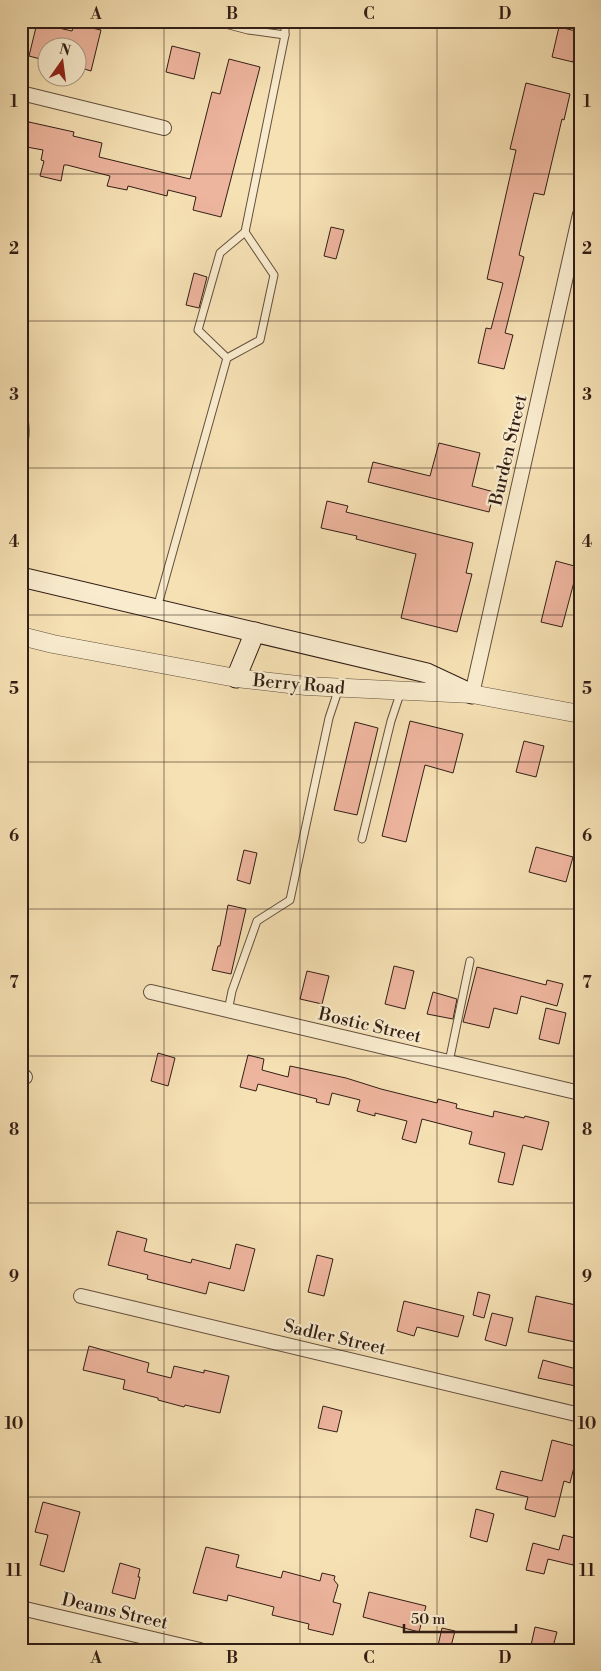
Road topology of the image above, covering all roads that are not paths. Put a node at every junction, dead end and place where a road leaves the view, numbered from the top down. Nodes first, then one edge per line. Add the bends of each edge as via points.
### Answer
1 (214, 21) edge
2 (285, 21) edge
3 (285, 35) junction
4 (21, 93) edge
5 (164, 128) dead end
6 (580, 214) edge
7 (245, 232) junction
8 (227, 358) junction
9 (21, 406) edge
10 (21, 454) edge
11 (21, 576) edge
12 (157, 608) junction
13 (255, 632) junction
14 (21, 636) edge
15 (236, 678) junction
16 (339, 688) junction
17 (401, 691) junction
18 (472, 694) junction
19 (580, 714) edge
20 (362, 838) dead end
21 (470, 961) dead end
22 (151, 992) dead end
23 (228, 1011) junction
24 (449, 1062) junction
25 (580, 1093) edge
26 (81, 1296) dead end
27 (580, 1415) edge
28 (21, 1608) edge
29 (200, 1650) edge

1 - 3 lane
2 - 3 lane
3 - 7 lane
4 - 5 street
6 - 18 street, Burden Street
7 - 8 lane via 220,253 198,330
7 - 8 lane via 274,275 260,340
8 - 12 lane
9 - 10 lane via 26,422 26,441
11 - 12 main road
12 - 13 main road
13 - 15 main road
13 - 18 main road via 427,674
14 - 15 street, Berry Road
15 - 16 street, Berry Road
16 - 17 street, Berry Road
16 - 23 lane via 329,718 290,900 257,921
17 - 18 street, Berry Road
17 - 20 lane
18 - 19 street, Berry Road
21 - 24 lane
22 - 23 street, Bostic Street
23 - 24 street, Bostic Street
24 - 25 street, Bostic Street
26 - 27 street, Sadler Street
28 - 29 street, Deams Street

